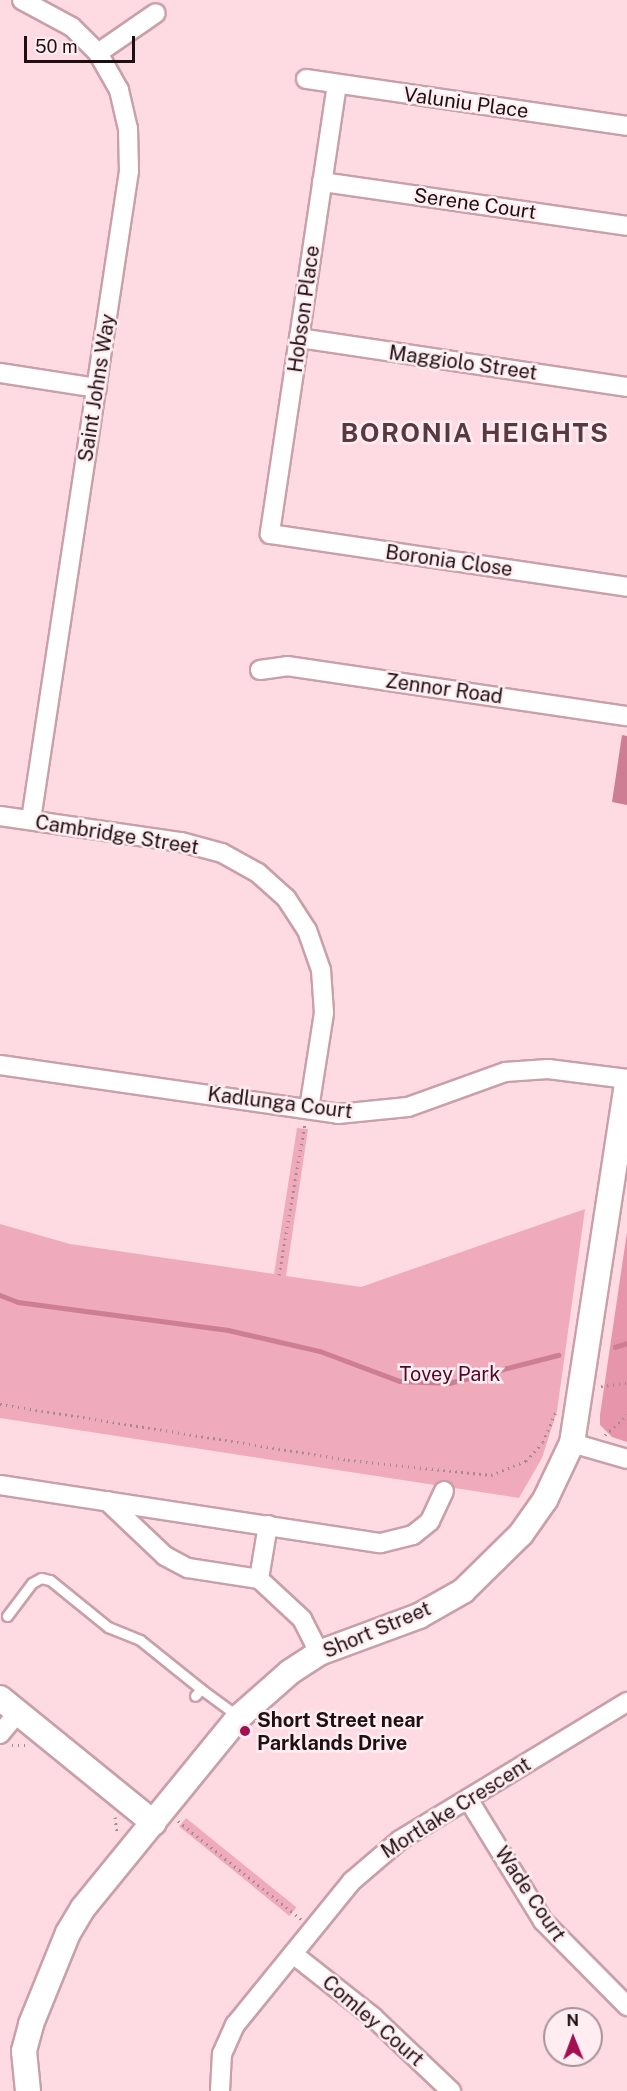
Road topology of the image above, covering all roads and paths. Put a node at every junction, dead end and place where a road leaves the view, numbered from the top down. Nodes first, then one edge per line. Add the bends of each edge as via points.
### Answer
1 (22, 0) edge
2 (156, 13) dead end
3 (98, 53) junction
4 (306, 79) dead end
5 (337, 84) junction
6 (627, 126) edge
7 (322, 182) junction
8 (627, 226) edge
9 (299, 338) junction
10 (0, 373) edge
11 (627, 387) edge
12 (97, 388) junction
13 (270, 534) joint
14 (627, 587) edge
15 (260, 670) dead end
16 (627, 716) edge
17 (0, 816) edge
18 (31, 820) junction
19 (0, 1065) edge
20 (627, 1079) edge
21 (627, 1085) edge
22 (309, 1109) junction
23 (279, 1275) dead end
24 (627, 1383) edge
25 (601, 1386) dead end
26 (0, 1404) edge
27 (627, 1415) edge
28 (549, 1427) dead end
29 (605, 1436) dead end
30 (572, 1443) junction
31 (627, 1459) edge
32 (0, 1485) edge
33 (444, 1491) dead end
34 (107, 1501) junction
35 (268, 1524) junction
36 (260, 1579) junction
37 (7, 1616) dead end
38 (319, 1653) junction
39 (626, 1704) edge
40 (8, 1706) edge
41 (239, 1717) junction
42 (2, 1742) edge
43 (33, 1749) dead end
44 (468, 1799) junction
45 (109, 1812) dead end
46 (177, 1821) dead end
47 (154, 1823) junction
48 (114, 1840) dead end
49 (313, 1928) junction
50 (292, 1954) junction
51 (627, 2006) edge
52 (28, 2091) edge
53 (220, 2091) edge
54 (451, 2091) edge

1 - 3 street, Saint Johns Way via 72,27
2 - 3 street
3 - 12 street, Saint Johns Way via 118,90 128,128 129,171
4 - 5 street, Valuniu Place
5 - 6 street, Valuniu Place
5 - 7 street, Hobson Place
7 - 8 street, Serene Court
7 - 9 street, Hobson Place
9 - 11 street, Maggiolo Street
9 - 13 street, Hobson Place
10 - 12 street
12 - 18 street, Saint Johns Way
13 - 14 street, Boronia Close
15 - 16 street, Zennor Road via 287,666
17 - 18 street, Cambridge Street
18 - 22 street, Cambridge Street via 181,842 222,853 258,873 286,898 308,930 321,970 324,1013
19 - 22 street, Kadlunga Court
20 - 22 street, Kadlunga Court via 548,1069 505,1072 408,1107 338,1114
21 - 30 street, Short Street
22 - 23 path
24 - 25 path
26 - 28 path via 348,1460 491,1475 526,1461
27 - 29 path
30 - 31 street
30 - 38 street, Short Street via 560,1474 521,1534 463,1591 419,1616
32 - 34 street
33 - 35 street via 430,1521 399,1541 362,1541
34 - 35 street
34 - 36 street via 165,1556 188,1568
35 - 36 street
36 - 38 street via 302,1619
37 - 41 lane via 32,1583 41,1578 50,1580 108,1627 140,1640 198,1692
38 - 41 street, Short Street via 290,1671
39 - 44 street, Mortlake Crescent
40 - 42 street
40 - 47 street
41 - 47 street, Short Street
42 - 43 path via 26,1744
44 - 49 street, Mortlake Crescent via 374,1860
44 - 51 street, Wade Court via 543,1921
45 - 48 path via 117,1819
46 - 49 path
47 - 52 street, Short Street via 83,1908 68,1933 24,2051
49 - 50 street, Mortlake Crescent
50 - 53 street, Mortlake Crescent via 235,2025 222,2054
50 - 54 street, Comley Court via 373,2017

